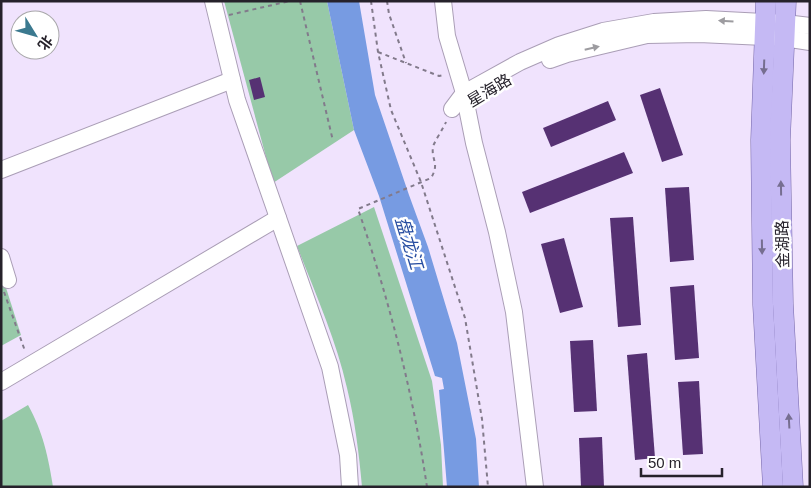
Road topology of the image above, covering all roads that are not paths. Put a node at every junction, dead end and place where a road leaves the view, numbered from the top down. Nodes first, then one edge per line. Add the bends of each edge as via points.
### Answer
1 (213, 1) edge
2 (443, 1) edge
3 (766, 1) edge
4 (786, 1) edge
5 (810, 26) edge
6 (775, 30) junction
7 (810, 42) edge
8 (232, 80) junction
9 (461, 102) junction
10 (1, 170) edge
11 (278, 218) junction
12 (1, 257) edge
13 (5, 284) edge
14 (1, 382) edge
15 (350, 487) edge
16 (535, 487) edge
17 (773, 487) edge
18 (793, 487) edge

1 - 8 street
2 - 9 street
3 - 6 main road, 金湖路
4 - 6 main road, 金湖路
5 - 6 street, 星海路
6 - 7 street, 星海路
6 - 9 street, 星海路 via 706,19 654,22 603,31 520,62
6 -> 17 main road, 金湖路 via 761,140 763,304
18 -> 6 main road, 金湖路 via 782,284
8 - 10 street
8 - 11 street
9 - 16 street via 497,232 514,312
11 - 14 street
11 - 15 street via 330,367 348,455
12 - 13 street

